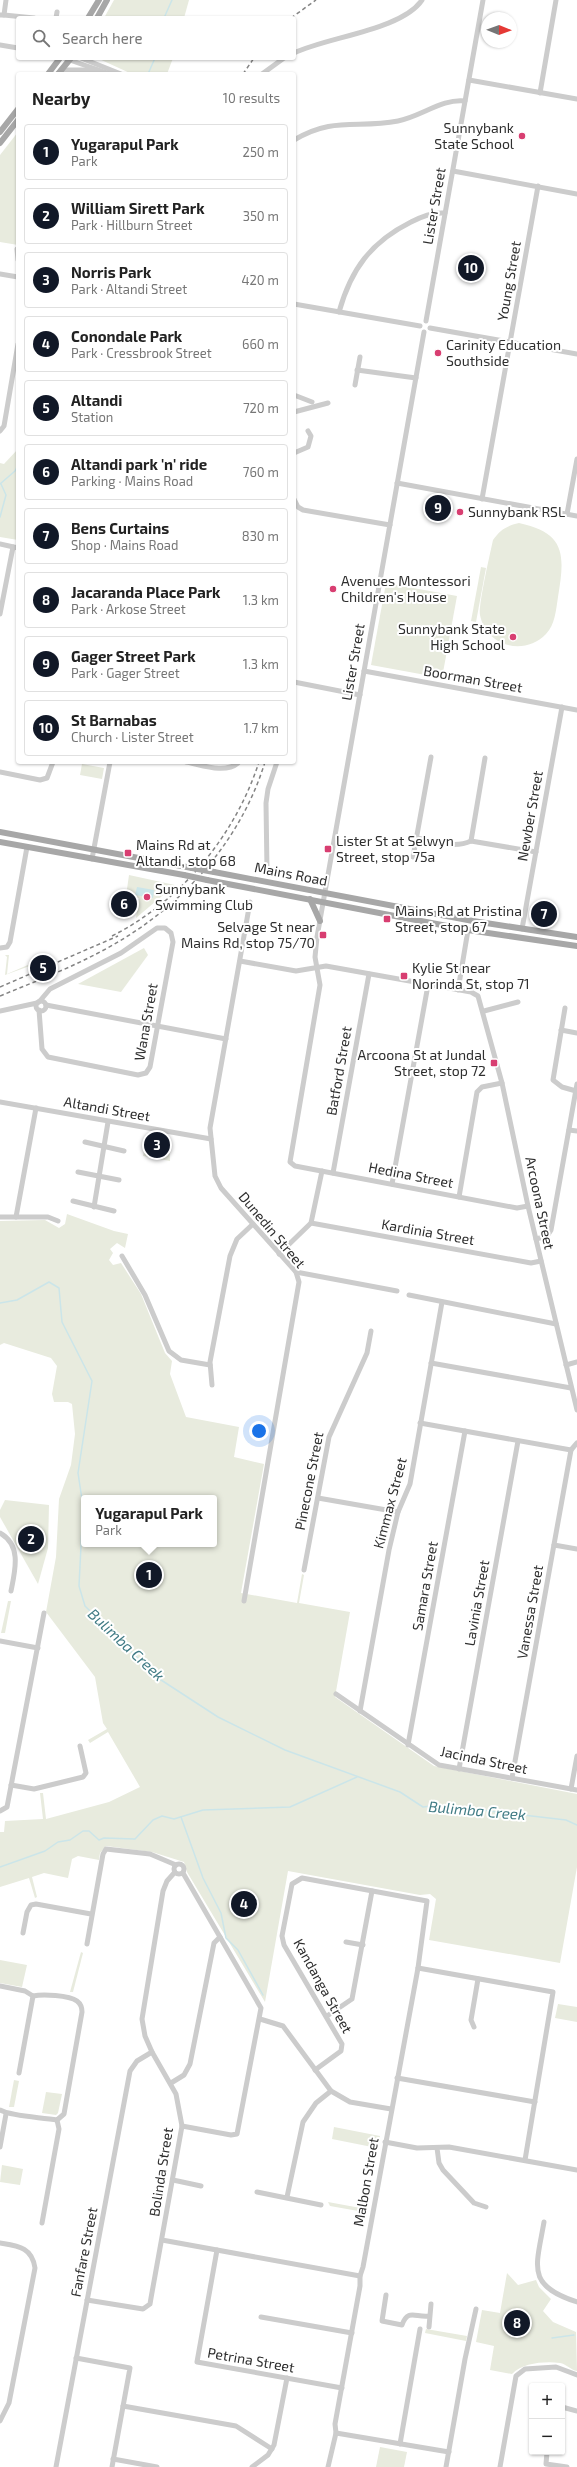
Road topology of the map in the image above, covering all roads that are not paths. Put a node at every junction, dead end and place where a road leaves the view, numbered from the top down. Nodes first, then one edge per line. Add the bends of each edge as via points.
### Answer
1 (6, 0) edge
2 (99, 0) edge
3 (107, 0) edge
4 (422, 0) edge
5 (483, 0) edge
6 (556, 0) edge
7 (2, 15) edge
8 (16, 16) edge
9 (89, 16) edge
10 (98, 16) edge
11 (0, 45) edge
12 (16, 48) edge
13 (296, 52) edge
14 (58, 60) edge
15 (67, 60) edge
16 (71, 60) edge
17 (86, 60) edge
18 (281, 60) edge
19 (102, 71) joint
20 (50, 72) edge
21 (60, 72) edge
22 (116, 72) edge
23 (265, 72) edge
24 (469, 80) junction
25 (540, 92) junction
26 (577, 99) edge
27 (465, 101) junction
28 (16, 112) edge
29 (16, 123) edge
30 (0, 132) edge
31 (296, 139) edge
32 (0, 143) edge
33 (453, 171) junction
34 (538, 186) junction
35 (577, 194) edge
36 (445, 213) junction
37 (0, 274) edge
38 (16, 277) edge
39 (296, 304) edge
40 (340, 312) junction
41 (426, 322) junction
42 (420, 326) junction
43 (430, 328) junction
44 (424, 332) junction
45 (510, 342) junction
46 (16, 354) edge
47 (577, 354) edge
48 (360, 357) dead end
49 (357, 370) junction
50 (416, 378) junction
51 (355, 385) dead end
52 (296, 396) edge
53 (312, 402) dead end
54 (328, 403) dead end
55 (296, 411) edge
56 (1, 431) edge
57 (308, 431) dead end
58 (296, 452) edge
59 (577, 459) edge
60 (397, 484) junction
61 (482, 499) junction
62 (296, 503) edge
63 (567, 514) junction
64 (577, 516) edge
65 (390, 525) junction
66 (0, 544) edge
67 (15, 547) edge
68 (0, 614) edge
69 (364, 671) junction
70 (296, 682) edge
71 (360, 695) junction
72 (562, 707) junction
73 (577, 710) edge
74 (431, 757) dead end
75 (486, 758) dead end
76 (52, 764) edge
77 (110, 764) edge
78 (197, 764) edge
79 (237, 764) edge
80 (276, 764) edge
81 (0, 772) edge
82 (0, 832) edge
83 (417, 838) junction
84 (471, 840) junction
85 (0, 842) edge
86 (28, 847) junction
87 (94, 850) junction
88 (536, 852) junction
89 (413, 857) dead end
90 (92, 859) junction
91 (267, 870) dead end
92 (325, 893) junction
93 (310, 899) junction
94 (250, 902) dead end
95 (323, 902) junction
96 (320, 921) junction
97 (496, 925) junction
98 (522, 929) junction
99 (468, 930) junction
100 (495, 934) junction
101 (577, 937) edge
102 (577, 946) edge
103 (0, 948) edge
104 (240, 961) junction
105 (316, 966) junction
106 (369, 974) junction
107 (428, 985) junction
108 (458, 990) junction
109 (518, 1002) dead end
110 (41, 1006) junction
111 (565, 1008) dead end
112 (0, 1011) edge
113 (484, 1011) junction
114 (157, 1026) junction
115 (561, 1030) junction
116 (577, 1033) edge
117 (226, 1039) junction
118 (502, 1082) junction
119 (577, 1084) edge
120 (576, 1091) junction
121 (0, 1102) edge
122 (36, 1108) junction
123 (108, 1122) junction
124 (569, 1130) junction
125 (577, 1131) edge
126 (211, 1139) junction
127 (85, 1142) dead end
128 (104, 1146) junction
129 (124, 1151) dead end
130 (290, 1162) joint
131 (322, 1171) junction
132 (78, 1172) dead end
133 (333, 1173) junction
134 (101, 1176) junction
135 (119, 1180) dead end
136 (392, 1184) junction
137 (459, 1196) junction
138 (73, 1201) dead end
139 (528, 1206) junction
140 (94, 1207) junction
141 (114, 1211) dead end
142 (0, 1217) edge
143 (16, 1217) junction
144 (58, 1221) dead end
145 (311, 1223) junction
146 (253, 1224) junction
147 (536, 1239) junction
148 (279, 1254) junction
149 (122, 1256) dead end
150 (541, 1261) junction
151 (296, 1272) junction
152 (397, 1291) dead end
153 (409, 1295) dead end
154 (442, 1302) junction
155 (556, 1324) junction
156 (371, 1331) dead end
157 (577, 1362) edge
158 (431, 1363) junction
159 (210, 1365) junction
160 (566, 1365) junction
161 (212, 1385) dead end
162 (571, 1388) junction
163 (577, 1410) edge
164 (420, 1423) junction
165 (465, 1431) junction
166 (518, 1441) junction
167 (577, 1443) edge
168 (571, 1450) junction
169 (318, 1498) junction
170 (398, 1512) junction
171 (0, 1533) edge
172 (554, 1545) junction
173 (577, 1549) edge
174 (304, 1570) dead end
175 (11, 1590) dead end
176 (244, 1601) dead end
177 (44, 1613) dead end
178 (0, 1641) edge
179 (38, 1648) junction
180 (336, 1694) dead end
181 (360, 1710) junction
182 (408, 1745) junction
183 (80, 1746) dead end
184 (577, 1756) edge
185 (459, 1769) junction
186 (512, 1778) junction
187 (11, 1785) junction
188 (571, 1789) junction
189 (577, 1790) edge
190 (0, 1811) edge
191 (176, 1865) junction
192 (175, 1872) junction
193 (183, 1873) junction
194 (372, 1891) junction
195 (92, 1914) junction
196 (23, 1933) dead end
197 (220, 1937) junction
198 (346, 1942) dead end
199 (86, 1944) dead end
200 (362, 1945) junction
201 (418, 1968) junction
202 (478, 1979) junction
203 (0, 1986) edge
204 (33, 1996) junction
205 (327, 2016) junction
206 (260, 2019) junction
207 (474, 2027) dead end
208 (152, 2052) junction
209 (315, 2070) junction
210 (19, 2073) dead end
211 (397, 2078) junction
212 (171, 2083) junction
213 (332, 2091) junction
214 (535, 2102) junction
215 (0, 2110) edge
216 (391, 2110) junction
217 (6, 2114) junction
218 (58, 2120) junction
219 (182, 2126) junction
220 (386, 2142) junction
221 (0, 2146) edge
222 (437, 2148) junction
223 (525, 2160) junction
224 (577, 2170) edge
225 (173, 2180) junction
226 (201, 2186) dead end
227 (257, 2192) dead end
228 (287, 2197) junction
229 (321, 2206) dead end
230 (486, 2207) dead end
231 (544, 2222) dead end
232 (42, 2223) dead end
233 (162, 2240) junction
234 (0, 2243) edge
235 (217, 2250) junction
236 (360, 2276) junction
237 (386, 2295) dead end
238 (87, 2300) junction
239 (577, 2302) edge
240 (431, 2304) dead end
241 (476, 2309) dead end
242 (429, 2316) junction
243 (261, 2317) dead end
244 (429, 2327) dead end
245 (420, 2329) dead end
246 (352, 2333) junction
247 (76, 2358) junction
248 (577, 2375) edge
249 (287, 2378) junction
250 (342, 2388) junction
251 (123, 2406) junction
252 (565, 2408) edge
253 (577, 2411) edge
254 (2, 2412) edge
255 (0, 2421) edge
256 (336, 2433) junction
257 (400, 2444) junction
258 (272, 2449) junction
259 (449, 2452) junction
260 (547, 2455) edge
261 (114, 2459) junction
262 (545, 2466) edge
263 (56, 2467) edge
264 (112, 2467) edge
265 (157, 2467) edge
266 (252, 2467) edge
267 (328, 2467) edge
268 (446, 2467) edge
269 (500, 2467) edge
270 (567, 2467) edge

1 - 7 street
2 - 9 main road
3 - 10 main road
4 - 13 street via 413,10 371,30 312,44
5 - 24 street, Lister Street
6 - 25 street
7 - 8 street
11 - 12 street
14 - 20 main road
15 - 21 main road
16 - 19 street
17 - 22 street
18 - 23 street
19 - 21 street
24 - 25 street
24 - 27 street, Lister Street
25 - 26 street
27 - 31 street via 455,100 398,121 372,124 341,123 311,130
27 - 33 street, Lister Street
28 - 30 main road
29 - 32 main road
33 - 34 street
33 - 36 street, Lister Street
34 - 35 street
34 - 45 street, Young Street
36 - 40 street via 433,213 416,219 396,229 378,243 350,279
36 - 41 street, Lister Street
37 - 38 street
39 - 40 street
40 - 42 street
41 - 42 street
41 - 43 street
42 - 44 street via 420,330
43 - 44 street
43 - 45 street
44 - 50 street, Lister Street
45 - 47 street
45 - 61 street, Young Street
46 - 56 street
48 - 49 street
49 - 50 street
49 - 51 street
50 - 60 street, Lister Street
52 - 53 street
54 - 55 street
57 - 58 street via 311,436 308,447
59 - 63 street
60 - 61 street
60 - 65 street, Lister Street
61 - 63 street
62 - 65 street via 303,510
63 - 64 street
65 - 69 street, Lister Street
66 - 67 street
67 - 68 street
69 - 71 street, Lister Street
69 - 72 street, Boorman Street
70 - 71 street
71 - 92 street, Lister Street
72 - 73 street, Boorman Street
72 - 88 street, Newber Street
74 - 83 street
75 - 84 street
76 - 81 street via 47,778 40,780
77 - 87 street
78 - 79 street via 224,769
80 - 91 street via 266,802
82 - 87 main road, Mains Road
83 - 84 street via 454,845
83 - 89 street
84 - 88 street
85 - 86 main road, Mains Road
86 - 90 main road, Mains Road
86 - 103 street via 10,942 7,947
87 - 90 street
87 - 92 main road, Mains Road, bridge
88 - 98 street, Newber Street
90 - 93 main road, Mains Road, bridge
92 - 95 street, Lister Street
92 - 97 main road, Mains Road
93 - 95 main road, Mains Road
93 - 96 main road
94 - 104 street, Dunedin Street
95 - 96 street, Lister Street
95 - 99 main road, Mains Road
96 - 105 street, Lister Street via 315,954
97 - 98 main road, Mains Road
97 - 100 main road
98 - 101 main road, Mains Road
99 - 100 main road, Mains Road
99 - 108 street
100 - 102 main road, Mains Road
104 - 105 street via 296,971
104 - 117 street, Dunedin Street
105 - 106 street
105 - 130 street, Lister Street via 319,980
106 - 107 street
106 - 133 street, Batford Street
107 - 108 street
107 - 136 street
108 - 113 street, Arcoona Street via 476,994
109 - 113 street
110 - 112 street via 11,1007
110 - 114 street
110 - 114 street, Wana Street via 42,1049 48,1057 140,1075 150,1069
110 - 114 street, Wana Street via 50,989 121,953 155,930 167,929 173,939
111 - 115 street
113 - 118 street, Arcoona Street
114 - 117 street
115 - 116 street
115 - 120 street via 553,1080 562,1088
117 - 126 street, Dunedin Street via 211,1123
118 - 137 street via 482,1087 477,1092
118 - 139 street, Arcoona Street
119 - 120 street
120 - 124 street
121 - 122 street, Altandi Street
122 - 123 street, Altandi Street
122 - 143 street
123 - 126 street, Altandi Street
123 - 128 street
124 - 125 street
124 - 147 street via 550,1230 547,1236
126 - 146 street, Dunedin Street via 218,1184
127 - 128 street
128 - 129 street
128 - 134 street
130 - 131 street, Hedina Street via 295,1166
131 - 133 street, Hedina Street
131 - 145 street
132 - 134 street
133 - 136 street, Hedina Street
134 - 135 street
134 - 140 street
136 - 137 street, Hedina Street
137 - 139 street, Hedina Street via 518,1208
138 - 140 street
139 - 147 street, Arcoona Street
140 - 141 street
142 - 143 street
143 - 144 street via 48,1217
145 - 148 street
145 - 150 street, Kardinia Street via 531,1263
146 - 148 street, Dunedin Street
146 - 159 street via 237,1239 231,1251
147 - 150 street, Arcoona Street
148 - 151 street, Dunedin Street
149 - 159 street via 145,1295 169,1351 181,1360
150 - 155 street, Arcoona Street
151 - 152 street
151 - 176 street, Dunedin Street via 298,1292
153 - 154 street
154 - 155 street
154 - 158 street, Kimmax Street
155 - 160 street, Arcoona Street
156 - 169 street, Pinecone Street via 367,1353 331,1428
157 - 160 street
158 - 162 street
158 - 164 street, Kimmax Street
159 - 161 street
160 - 162 street, Arcoona Street
162 - 163 street, Arcoona Street
164 - 165 street
164 - 170 street, Kimmax Street via 410,1484
165 - 166 street
165 - 182 street, Samara Street
166 - 168 street
166 - 185 street, Lavinia Street
167 - 168 street
168 - 172 street, Vanessa Street
169 - 170 street
169 - 174 street, Pinecone Street
170 - 181 street, Kimmax Street
171 - 175 street via 10,1543 16,1555 17,1565
172 - 173 street
172 - 186 street, Vanessa Street
177 - 179 street
178 - 179 street
179 - 187 street
180 - 181 street, Jacinda Street
181 - 182 street, Jacinda Street
182 - 185 street, Jacinda Street via 435,1764
183 - 187 street via 86,1768 83,1777 34,1789
184 - 188 street
185 - 186 street, Jacinda Street
186 - 188 street, Jacinda Street
187 - 190 street via 6,1807
188 - 189 street, Jacinda Street
191 - 192 street
191 - 193 street via 183,1865
191 - 195 street via 150,1854 106,1849
192 - 193 street
192 - 208 street, Bolinda Street via 163,1891 142,2008 143,2027
193 - 197 street
194 - 200 street
194 - 201 street, Malbon Street via 427,1901
194 - 205 street, Kandanga Street via 302,1878 292,1884 282,1936 284,1945
195 - 196 street via 31,1905
195 - 199 street
197 - 206 street via 258,2000 261,2008
197 - 212 street via 214,1944 190,2064 184,2075
198 - 200 street
200 - 205 street via 352,1999
201 - 202 street
201 - 211 street, Malbon Street
202 - 207 street via 471,2020
202 - 214 street via 553,1992
203 - 204 street via 25,1991
204 - 210 street
204 - 218 street via 42,1994 77,2000 81,2006 64,2114
205 - 209 street, Kandanga Street via 342,2044 341,2051
206 - 209 street via 283,2026
206 - 219 street via 237,2134
208 - 212 street, Bolinda Street
208 - 238 street, Fanfare Street via 137,2061 130,2071
209 - 213 street
211 - 214 street
211 - 216 street, Malbon Street
212 - 219 street, Bolinda Street via 178,2101
213 - 216 street via 350,2102
213 - 228 street via 316,2103 303,2122
214 - 223 street
215 - 217 street
216 - 220 street, Malbon Street
217 - 218 street
217 - 221 street
218 - 232 street via 59,2129
219 - 225 street, Bolinda Street
220 - 222 street via 417,2148
220 - 236 street, Malbon Street
222 - 223 street
222 - 230 street via 439,2163 443,2170 474,2203
223 - 224 street
225 - 226 street
225 - 233 street, Bolinda Street
227 - 228 street
228 - 229 street
231 - 239 street via 538,2260 540,2278 549,2291
233 - 235 street
233 - 238 street, Bolinda Street via 147,2308 136,2309
234 - 254 street via 26,2249 34,2259 35,2268 9,2403
235 - 236 street
235 - 249 street, Petrina Street via 197,2362
236 - 246 street, Malbon Street
237 - 242 street via 382,2321 402,2325 409,2315
238 - 247 street, Fanfare Street
240 - 242 street
241 - 259 street
242 - 244 street
243 - 246 street
245 - 257 street
246 - 250 street, Malbon Street
247 - 251 street via 130,2368
247 - 263 street, Fanfare Street
248 - 269 street via 556,2366 526,2370 516,2376
249 - 250 street, Petrina Street
249 - 258 street
250 - 256 street, Malbon Street via 335,2424
251 - 258 street via 236,2426
251 - 261 street
252 - 253 street
254 - 255 street
256 - 257 street
256 - 267 street, Malbon Street
257 - 259 street
258 - 266 street
259 - 268 street
260 - 262 street
261 - 264 street
261 - 265 street
262 - 270 street

